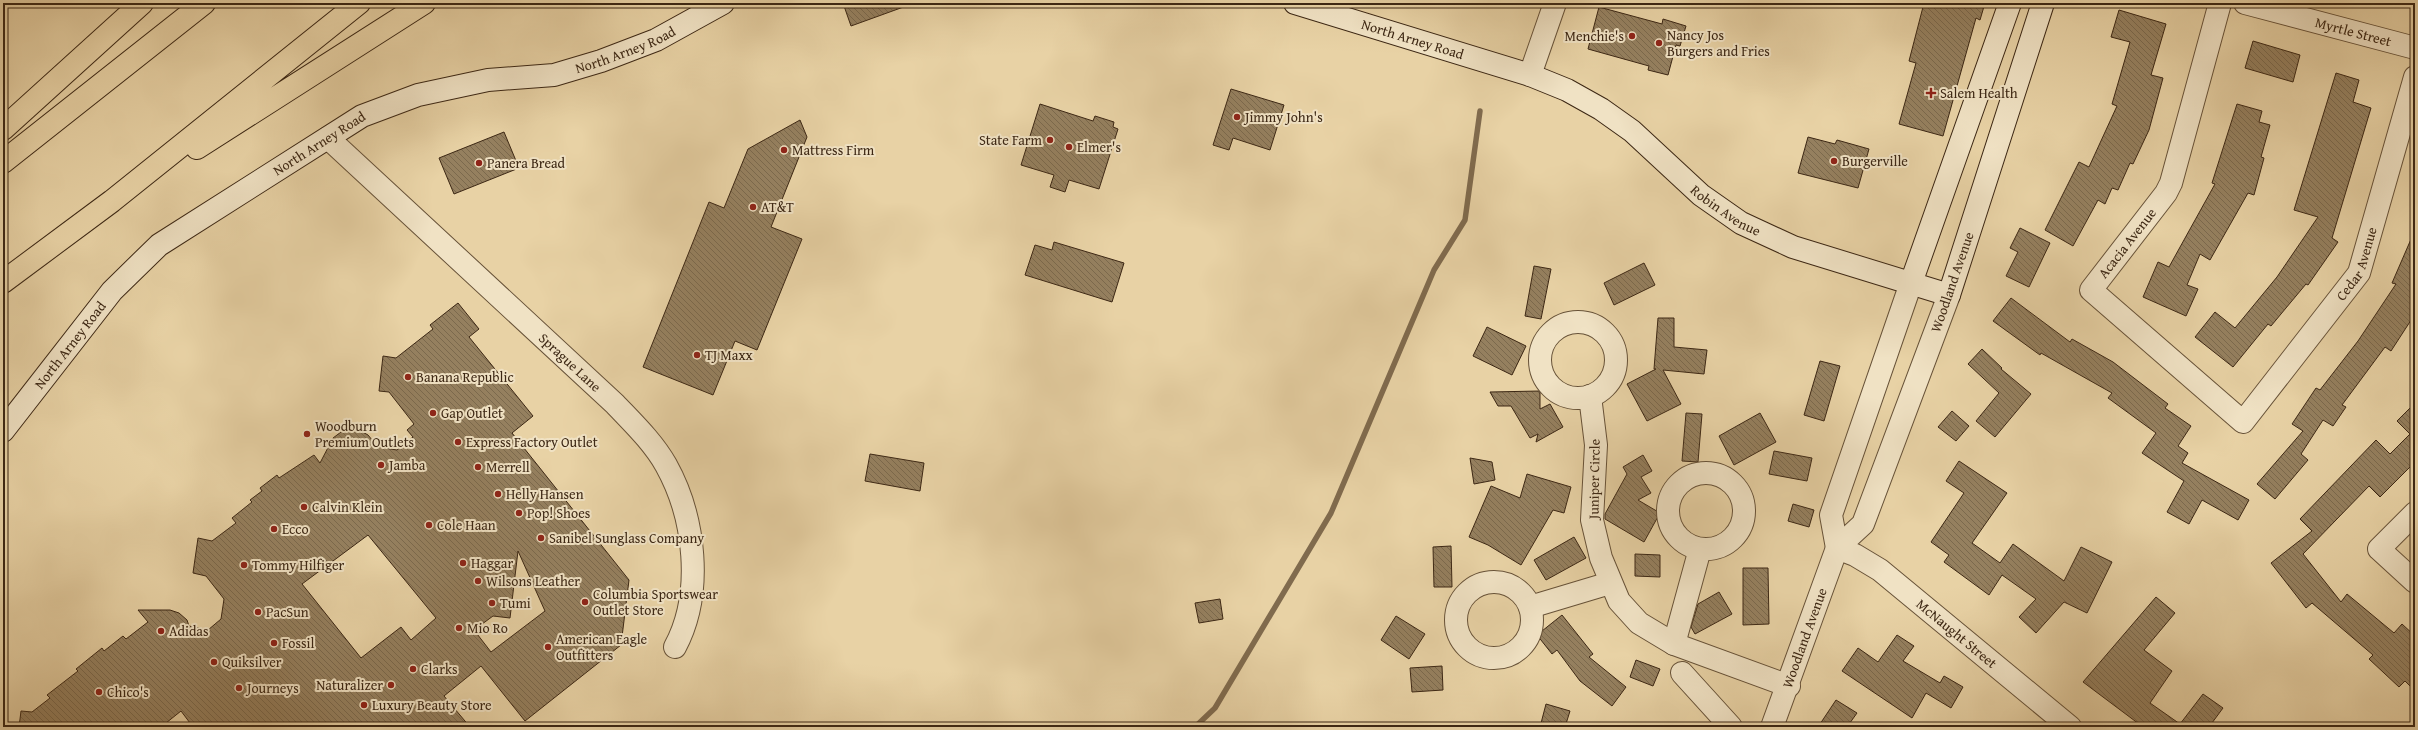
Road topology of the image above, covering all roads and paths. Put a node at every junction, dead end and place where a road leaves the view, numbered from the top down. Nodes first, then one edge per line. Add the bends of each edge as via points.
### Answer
1 (142, 3) edge
2 (204, 3) edge
3 (359, 3) edge
4 (424, 3) edge
5 (723, 3) edge
6 (1295, 3) edge
7 (1555, 3) edge
8 (2010, 3) edge
9 (2043, 3) edge
10 (2220, 3) edge
11 (2245, 3) edge
12 (2415, 48) edge
13 (1530, 75) junction
14 (2415, 76) edge
15 (3, 129) edge
16 (328, 138) junction
17 (3, 162) edge
18 (112, 201) junction
19 (3, 282) edge
20 (1911, 283) junction
21 (1949, 295) junction
22 (1590, 396) dead end
23 (2243, 422) joint
24 (3, 431) edge
25 (2415, 513) edge
26 (1837, 548) junction
27 (1700, 549) dead end
28 (2415, 582) edge
29 (1610, 583) junction
30 (1530, 607) dead end
31 (1674, 644) junction
32 (675, 647) dead end
33 (1682, 673) dead end
34 (1789, 686) junction
35 (1731, 727) edge
36 (1772, 727) edge
37 (2070, 727) edge

1 - 15 highway
2 - 17 highway
3 - 18 highway
4 - 18 highway
5 - 16 street, North Arney Road via 656,40 601,61 554,75 488,80 418,95 362,116
6 - 13 street, North Arney Road
7 - 13 street
8 - 20 street, Woodland Avenue
9 - 21 street, Woodland Avenue
10 - 23 street, Acacia Avenue via 2171,183 2166,193 2090,290
11 - 12 street, Myrtle Street
13 - 20 street, Robin Avenue via 1567,90 1601,109 1632,131 1701,195 1741,223 1793,247
14 - 23 street, Cedar Avenue via 2359,273
16 - 24 street, North Arney Road via 159,245 112,291
16 - 32 street, Sprague Lane via 615,404 651,443 666,464 686,518 692,552 689,606 681,636
18 - 19 highway
20 - 21 street, Robin Avenue
20 - 26 street, Woodland Avenue via 1831,515
21 - 26 street, Woodland Avenue via 1863,524
22 - 29 street, Juniper Circle via 1596,445 1592,520 1596,542
25 - 28 street via 2379,549
26 - 34 street, Woodland Avenue
26 - 37 street, McNaught Street via 1880,570
27 - 31 street
29 - 30 street
29 - 31 street, Juniper Circle via 1619,601 1639,623
31 - 34 street, Juniper Circle
33 - 35 street
34 - 36 street, Woodland Avenue

